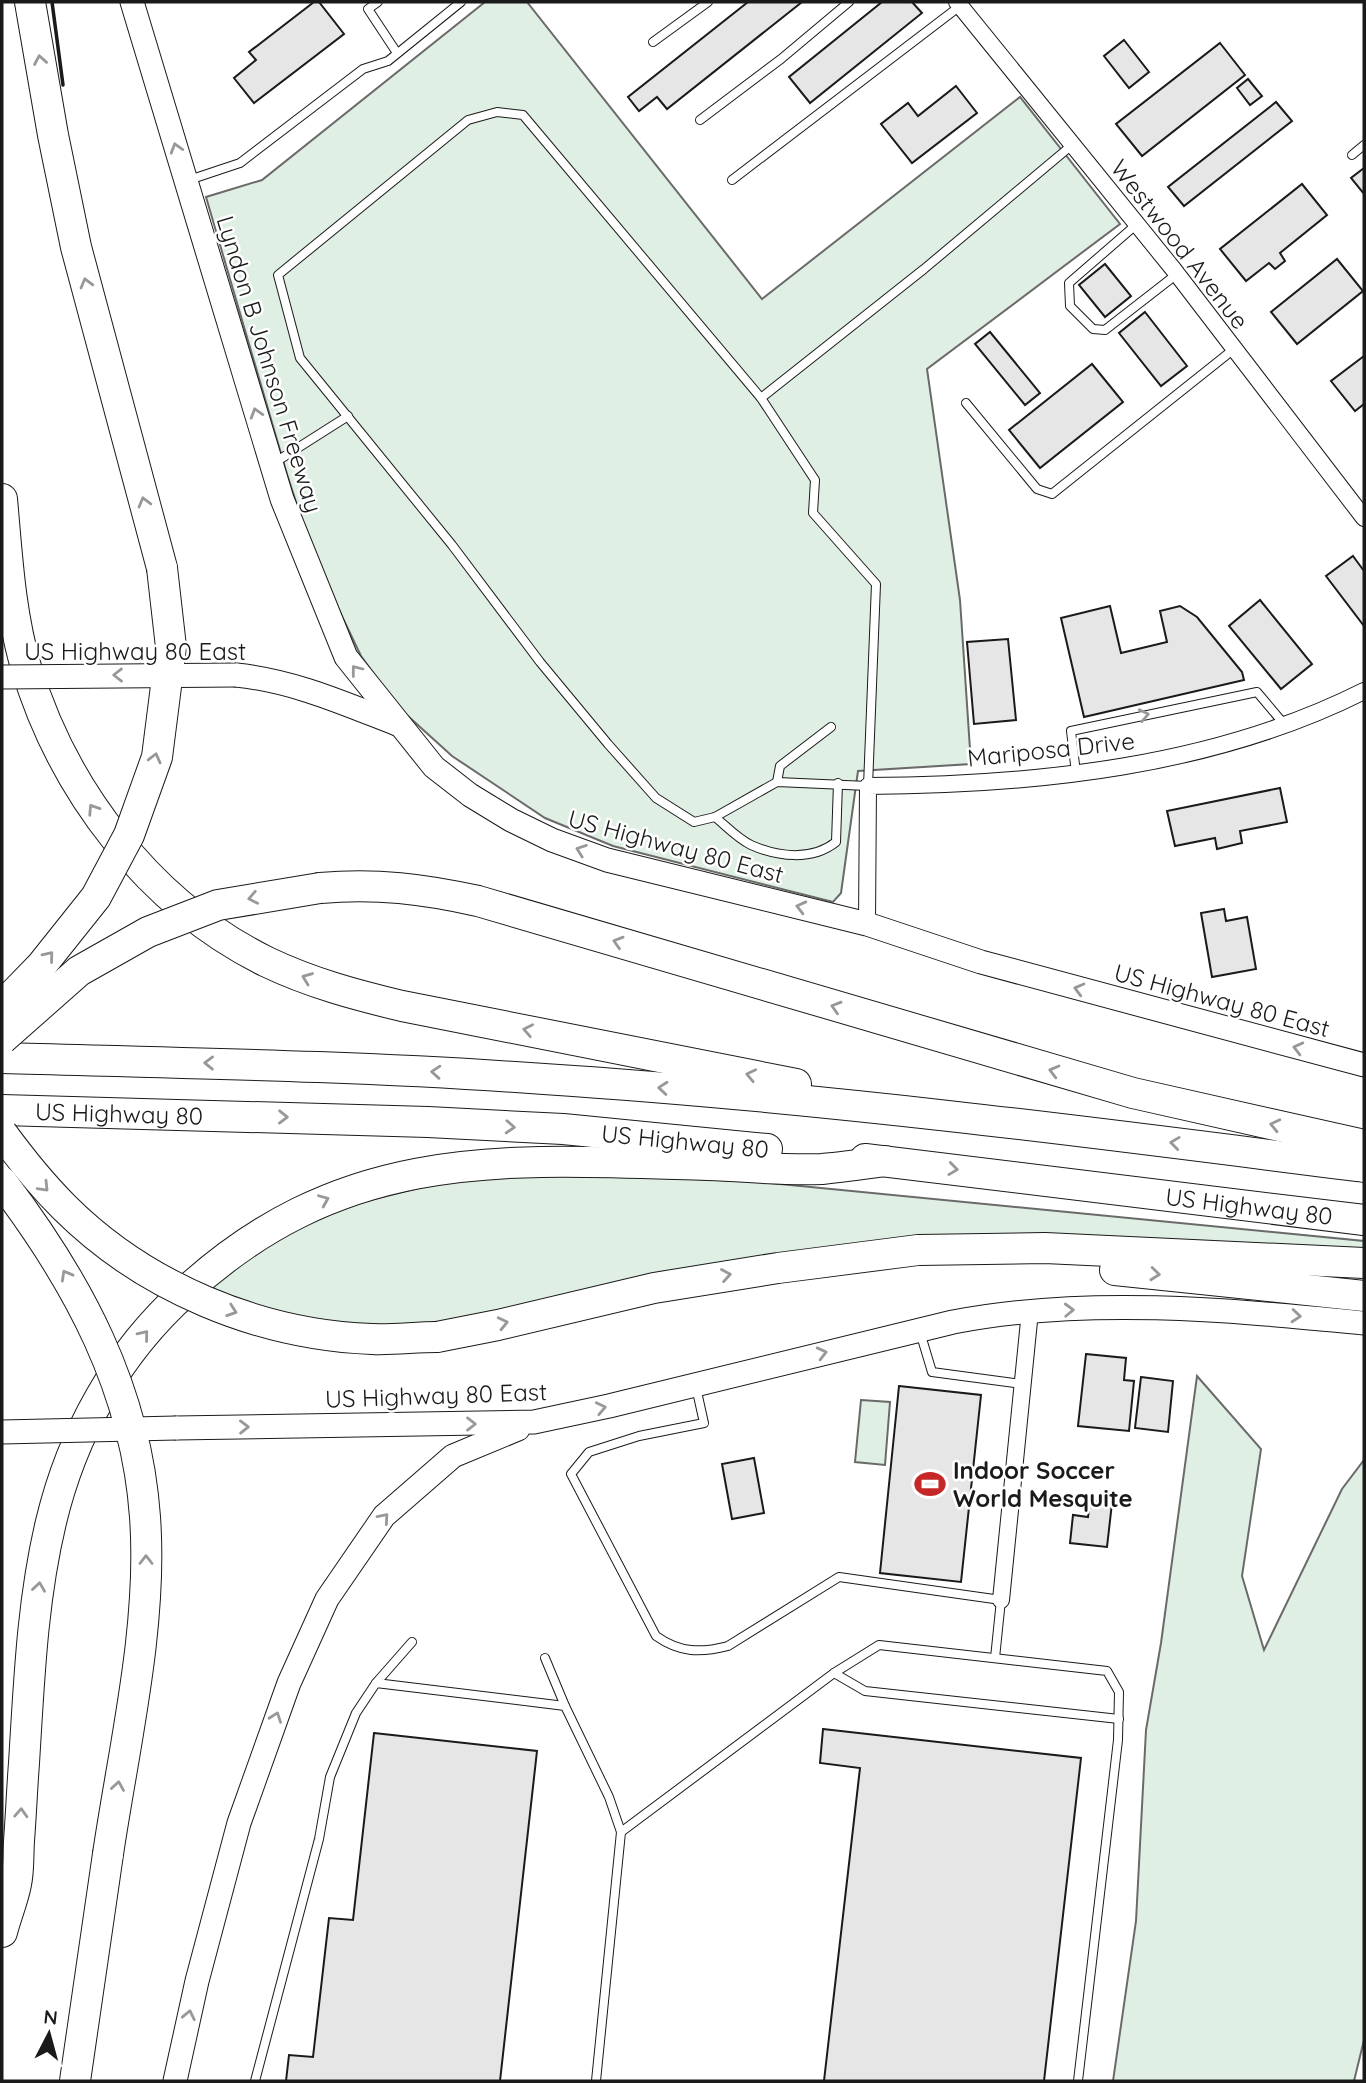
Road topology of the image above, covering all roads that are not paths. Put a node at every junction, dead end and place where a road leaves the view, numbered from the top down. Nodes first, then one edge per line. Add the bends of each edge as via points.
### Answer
1 (30, 2) edge
2 (132, 2) edge
3 (377, 2) edge
4 (461, 2) edge
5 (708, 2) edge
6 (849, 2) edge
7 (958, 4) edge
8 (653, 42) dead end
9 (397, 53) junction
10 (700, 120) dead end
11 (1072, 145) junction
12 (1364, 145) edge
13 (1352, 155) dead end
14 (732, 180) dead end
15 (186, 181) junction
16 (1137, 225) junction
17 (1177, 274) junction
18 (1234, 349) junction
19 (761, 398) junction
20 (966, 403) dead end
21 (348, 416) junction
22 (272, 464) junction
23 (2, 499) edge
24 (1364, 517) edge
25 (2, 677) edge
26 (1364, 691) edge
27 (397, 724) junction
28 (1284, 724) junction
29 (831, 727) dead end
30 (1076, 773) junction
31 (777, 782) junction
32 (838, 783) junction
33 (868, 786) junction
34 (715, 817) junction
35 (867, 924) junction
36 (2, 1006) edge
37 (2, 1040) edge
38 (2, 1058) edge
39 (1364, 1065) edge
40 (2, 1110) edge
41 (926, 1113) junction
42 (2, 1133) edge
43 (1364, 1145) edge
44 (885, 1161) junction
45 (1364, 1167) edge
46 (2, 1182) edge
47 (1364, 1220) edge
48 (842, 1261) junction
49 (1364, 1263) edge
50 (1364, 1296) edge
51 (1030, 1311) junction
52 (1364, 1322) edge
53 (919, 1330) junction
54 (696, 1384) junction
55 (1022, 1384) junction
56 (534, 1422) junction
57 (2, 1432) edge
58 (1001, 1600) junction
59 (412, 1642) dead end
60 (545, 1657) dead end
61 (995, 1658) junction
62 (834, 1673) junction
63 (376, 1683) junction
64 (565, 1706) junction
65 (1119, 1719) junction
66 (621, 1832) junction
67 (2, 1932) edge
68 (75, 2081) edge
69 (175, 2081) edge
70 (255, 2081) edge
71 (596, 2081) edge
72 (1078, 2081) edge

36 -> 1 highway, bridge via 96,897 130,835 157,757 171,647 162,568 76,247
15 -> 2 main road, Lyndon B Johnson Freeway
3 - 9 lane via 368,9
4 - 9 lane
5 - 8 lane
6 - 10 lane
7 - 11 street, Westwood Avenue
7 - 14 lane
9 - 15 lane via 363,69 240,163
11 - 16 street, Westwood Avenue
11 - 19 lane
12 - 13 lane
22 -> 15 main road, Lyndon B Johnson Freeway
16 - 17 street, Westwood Avenue
16 - 17 lane via 1069,283 1070,306 1093,329 1105,330
17 - 18 street, Westwood Avenue
18 - 20 lane via 1052,494 1037,489
18 - 24 street, Westwood Avenue
19 - 21 lane via 523,115 497,112 468,120 278,275 300,358
19 - 33 lane via 815,481 813,513 876,584
21 - 22 lane
21 - 34 lane via 540,662 656,798 694,822
27 -> 22 main road, Lyndon B Johnson Freeway via 346,657
41 -> 23 highway via 363,997 306,979 227,939 143,870 101,820 55,744 25,664
27 -> 25 main road, US Highway 80 East, bridge via 269,678
26 - 28 street, Mariposa Drive
35 -> 27 main road, US Highway 80 East via 607,860 552,840 470,795 434,767
28 - 30 street, Mariposa Drive via 1176,757
30 -> 28 lane via 1071,731 1257,692
29 - 31 lane via 780,766
30 - 33 street, Mariposa Drive
31 - 32 lane
31 - 34 lane
32 - 33 lane
32 - 34 lane via 836,842 826,850 788,856 748,844
33 - 35 street
39 -> 35 main road, US Highway 80 East via 981,962
43 -> 37 highway, bridge via 1133,1093 478,901 397,886 362,884 276,893 218,905 148,932 79,971
41 -> 38 highway, US Highway 80 via 417,1070
40 -> 44 highway, US Highway 80 via 562,1129
45 -> 41 highway, US Highway 80
42 -> 48 highway, bridge via 65,1209 150,1275 229,1311 300,1331 373,1339 436,1336 654,1287
44 -> 47 highway, US Highway 80
67 -> 44 highway via 17,1881 35,1619 60,1487 76,1442 112,1378 155,1322 208,1270 258,1235 318,1203 428,1170 523,1162 821,1169
68 -> 46 highway, bridge via 142,1623 145,1518 123,1398 97,1331 40,1232
48 - 49 highway via 918,1250 1006,1248
48 -> 50 highway via 1058,1265
51 -> 52 main road, US Highway 80 East via 1221,1311
51 - 53 main road, US Highway 80 East
51 - 55 street
54 -> 53 main road, US Highway 80 East
53 - 55 lane via 932,1372
56 -> 54 main road, US Highway 80 East
54 - 58 lane via 704,1423 589,1452 571,1474 650,1629 670,1646 686,1651 728,1646 839,1577
55 - 58 street
57 -> 56 main road, US Highway 80 East, bridge
69 -> 56 main road via 239,1823 289,1683 327,1599 384,1516 453,1456
58 - 61 lane
59 - 63 lane
60 - 64 lane
61 - 62 lane via 879,1645
61 - 65 lane via 1107,1671 1119,1692
62 - 65 lane via 865,1691
62 - 66 lane
63 - 64 lane
63 - 70 lane via 356,1713 330,1777 319,1839
64 - 66 lane
65 - 72 lane
66 - 71 lane

